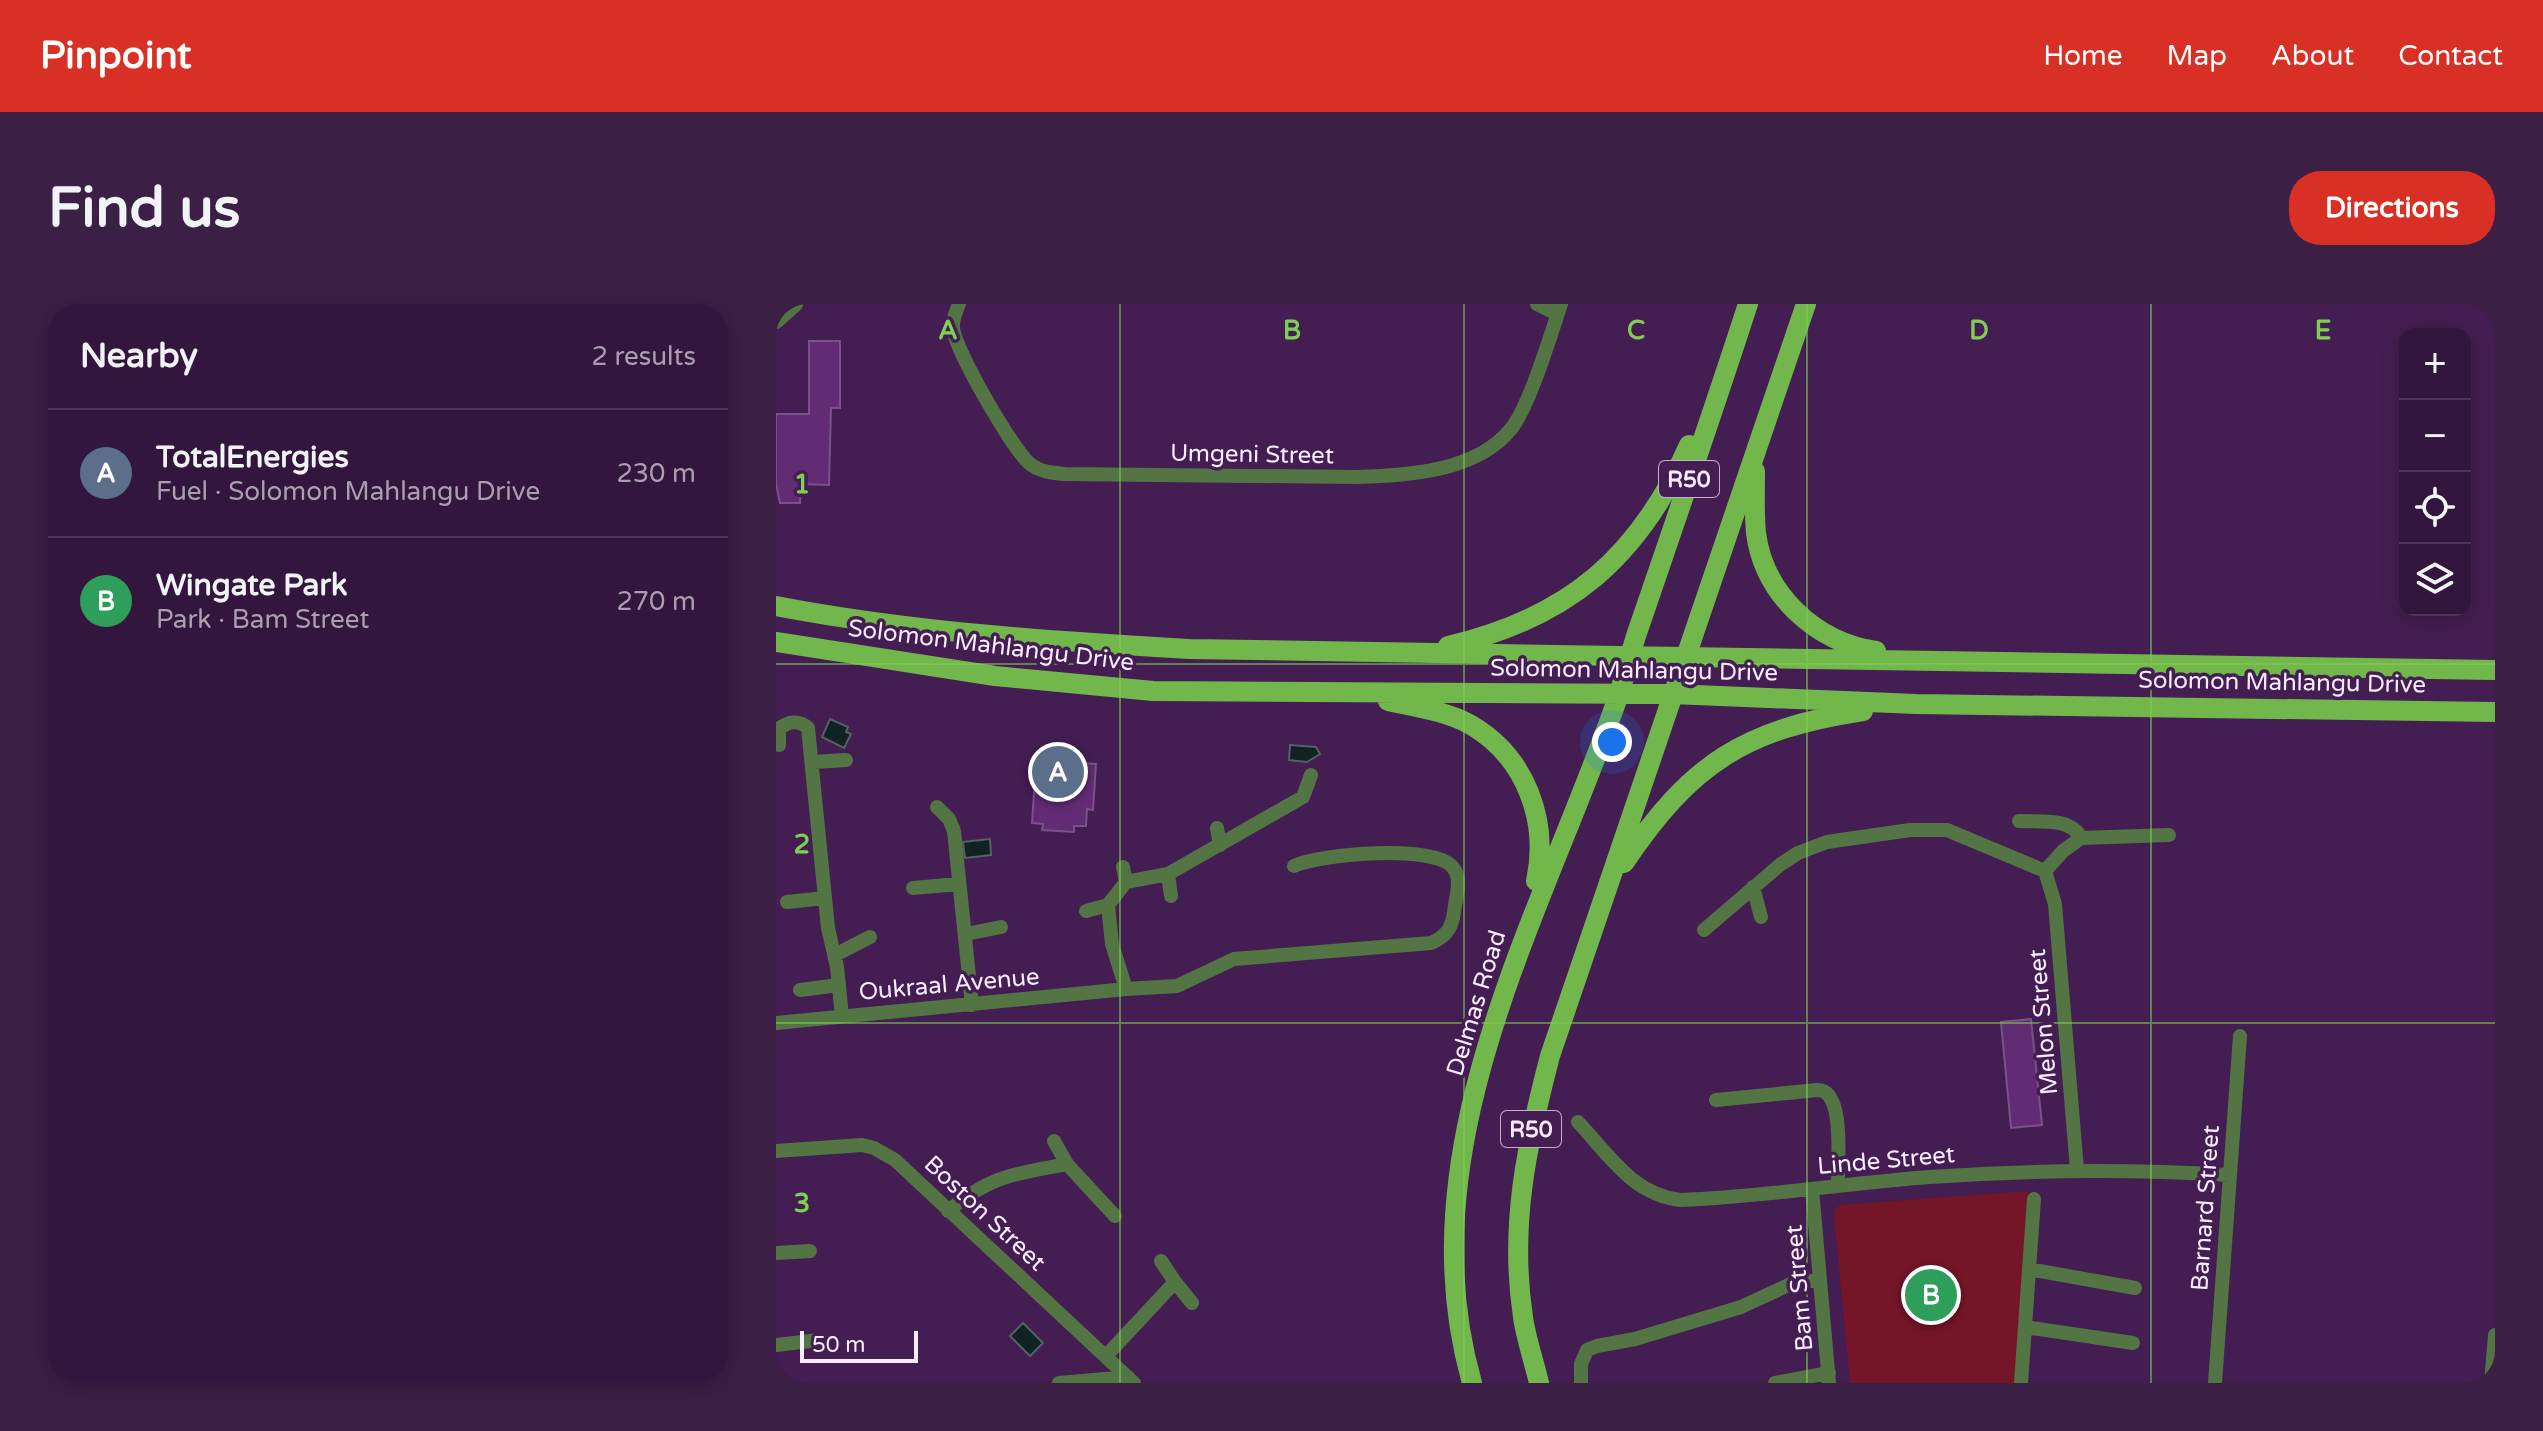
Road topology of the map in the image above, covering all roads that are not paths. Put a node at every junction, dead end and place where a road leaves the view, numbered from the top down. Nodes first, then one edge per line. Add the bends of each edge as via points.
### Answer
1 (795, 304) edge
2 (959, 304) edge
3 (1537, 304) edge
4 (1748, 304) edge
5 (1806, 304) edge
6 (1559, 309) edge
7 (776, 321) edge
8 (1735, 342) junction
9 (1756, 451) junction
10 (776, 606) edge
11 (776, 642) edge
12 (1417, 653) junction
13 (1630, 655) junction
14 (1686, 656) junction
15 (1931, 660) junction
16 (2495, 670) edge
17 (1352, 692) junction
18 (1619, 693) junction
19 (1672, 694) junction
20 (1916, 704) junction
21 (2495, 712) edge
22 (779, 745) dead end
23 (846, 760) dead end
24 (813, 762) junction
25 (1311, 775) dead end
26 (937, 807) dead end
27 (2019, 821) dead end
28 (1217, 828) dead end
29 (2169, 835) dead end
30 (2081, 838) junction
31 (1220, 845) junction
32 (1177, 852) dead end
33 (1294, 866) dead end
34 (1123, 867) dead end
35 (1174, 871) junction
36 (2045, 871) junction
37 (1126, 882) junction
38 (1610, 883) junction
39 (959, 884) junction
40 (1753, 887) junction
41 (913, 888) dead end
42 (1171, 896) dead end
43 (825, 898) junction
44 (787, 902) dead end
45 (1108, 905) junction
46 (1086, 911) dead end
47 (1761, 917) dead end
48 (1001, 927) dead end
49 (1527, 927) junction
50 (1704, 930) dead end
51 (966, 934) junction
52 (870, 937) dead end
53 (835, 955) junction
54 (839, 985) junction
55 (1126, 989) junction
56 (800, 990) dead end
57 (972, 1005) junction
58 (842, 1016) junction
59 (776, 1023) edge
60 (2240, 1036) dead end
61 (1716, 1100) dead end
62 (1578, 1122) dead end
63 (1054, 1141) dead end
64 (776, 1151) edge
65 (1067, 1164) junction
66 (2077, 1170) junction
67 (2229, 1175) junction
68 (1838, 1186) junction
69 (1812, 1189) junction
70 (2034, 1199) dead end
71 (948, 1211) junction
72 (1115, 1216) dead end
73 (810, 1251) dead end
74 (776, 1253) edge
75 (1161, 1261) dead end
76 (2029, 1269) junction
77 (1820, 1280) junction
78 (1175, 1282) junction
79 (2135, 1288) dead end
80 (1192, 1303) dead end
81 (2025, 1327) junction
82 (2495, 1335) edge
83 (819, 1340) dead end
84 (2133, 1343) dead end
85 (776, 1345) edge
86 (1106, 1356) junction
87 (1829, 1378) edge
88 (1131, 1380) edge
89 (1059, 1383) edge
90 (1472, 1383) edge
91 (1539, 1383) edge
92 (1581, 1383) edge
93 (1775, 1383) edge
94 (2021, 1383) edge
95 (2215, 1383) edge
96 (2491, 1383) edge

1 - 7 street
2 - 6 street, Umgeni Street via 953,321 958,344 1014,444 1037,469 1065,474 1357,477 1404,474 1473,459 1496,446 1513,427
3 - 6 street
4 - 8 main road, R50
5 - 9 main road, R50
8 - 12 main road via 1661,499 1597,577 1546,611 1494,635
8 - 13 main road, R50
9 - 14 main road, R50
9 - 15 main road via 1756,534 1772,583 1804,621 1833,638
10 - 12 main road, Solomon Mahlangu Drive via 1032,640
11 - 17 main road, Solomon Mahlangu Drive via 995,676 1153,691
12 - 13 main road, Solomon Mahlangu Drive
13 - 14 main road, Solomon Mahlangu Drive
13 - 18 main road, Delmas Road / R50
14 - 15 main road, Solomon Mahlangu Drive
14 - 19 main road, R50
15 - 16 main road, Solomon Mahlangu Drive
17 - 18 main road, Solomon Mahlangu Drive
17 - 49 main road via 1471,725 1510,759 1526,783 1539,821 1540,865
18 - 19 main road, Solomon Mahlangu Drive
18 - 49 main road, Delmas Road / R50
19 - 20 main road, Solomon Mahlangu Drive
19 - 38 main road, R50
20 - 21 main road, Solomon Mahlangu Drive
20 - 38 main road via 1791,726 1720,758 1669,803
22 - 24 street via 783,726 807,726
23 - 24 street
24 - 43 street
25 - 31 street via 1303,797
26 - 39 street via 952,824
27 - 30 street via 2068,825
28 - 31 street
29 - 30 street
30 - 36 street
31 - 35 street
32 - 35 street
33 - 55 street, Oukraal Avenue via 1329,856 1442,858 1453,866 1457,879 1453,923 1446,935 1431,943 1234,959 1177,986
34 - 37 street
35 - 37 street
35 - 42 street
36 - 40 street via 1957,833 1910,830 1816,845
36 - 66 street, Melon Street via 2055,904
37 - 45 street
38 - 91 main road, R50 via 1550,1056 1520,1190 1517,1251 1523,1319
39 - 41 street
39 - 51 street
40 - 47 street
40 - 50 street
43 - 44 street
43 - 53 street
45 - 46 street
45 - 55 street
48 - 51 street
49 - 90 main road, Delmas Road / R50 via 1477,1083 1457,1185 1453,1281
51 - 57 street
52 - 53 street
53 - 54 street
54 - 56 street
54 - 58 street
55 - 57 street, Oukraal Avenue
57 - 58 street, Oukraal Avenue
58 - 59 street, Oukraal Avenue
60 - 67 street, Barnard Street
61 - 68 street via 1828,1092 1838,1123
62 - 69 street, Linde Street via 1636,1184 1661,1197
63 - 65 street
64 - 71 street, Boston Street via 874,1148 912,1173
65 - 71 street via 1001,1177
65 - 72 street
66 - 67 street, Linde Street
66 - 68 street, Linde Street
67 - 95 street, Barnard Street
68 - 69 street, Linde Street
69 - 77 street, Bam Street
70 - 76 street
71 - 86 street, Boston Street
73 - 74 street
75 - 78 street
76 - 79 street
76 - 81 street
77 - 87 street, Bam Street
77 - 92 street via 1795,1282 1741,1307 1587,1350
78 - 80 street
78 - 86 street
81 - 84 street
81 - 94 street
82 - 96 street
83 - 85 street
86 - 88 street, Boston Street
87 - 93 street
88 - 89 street

